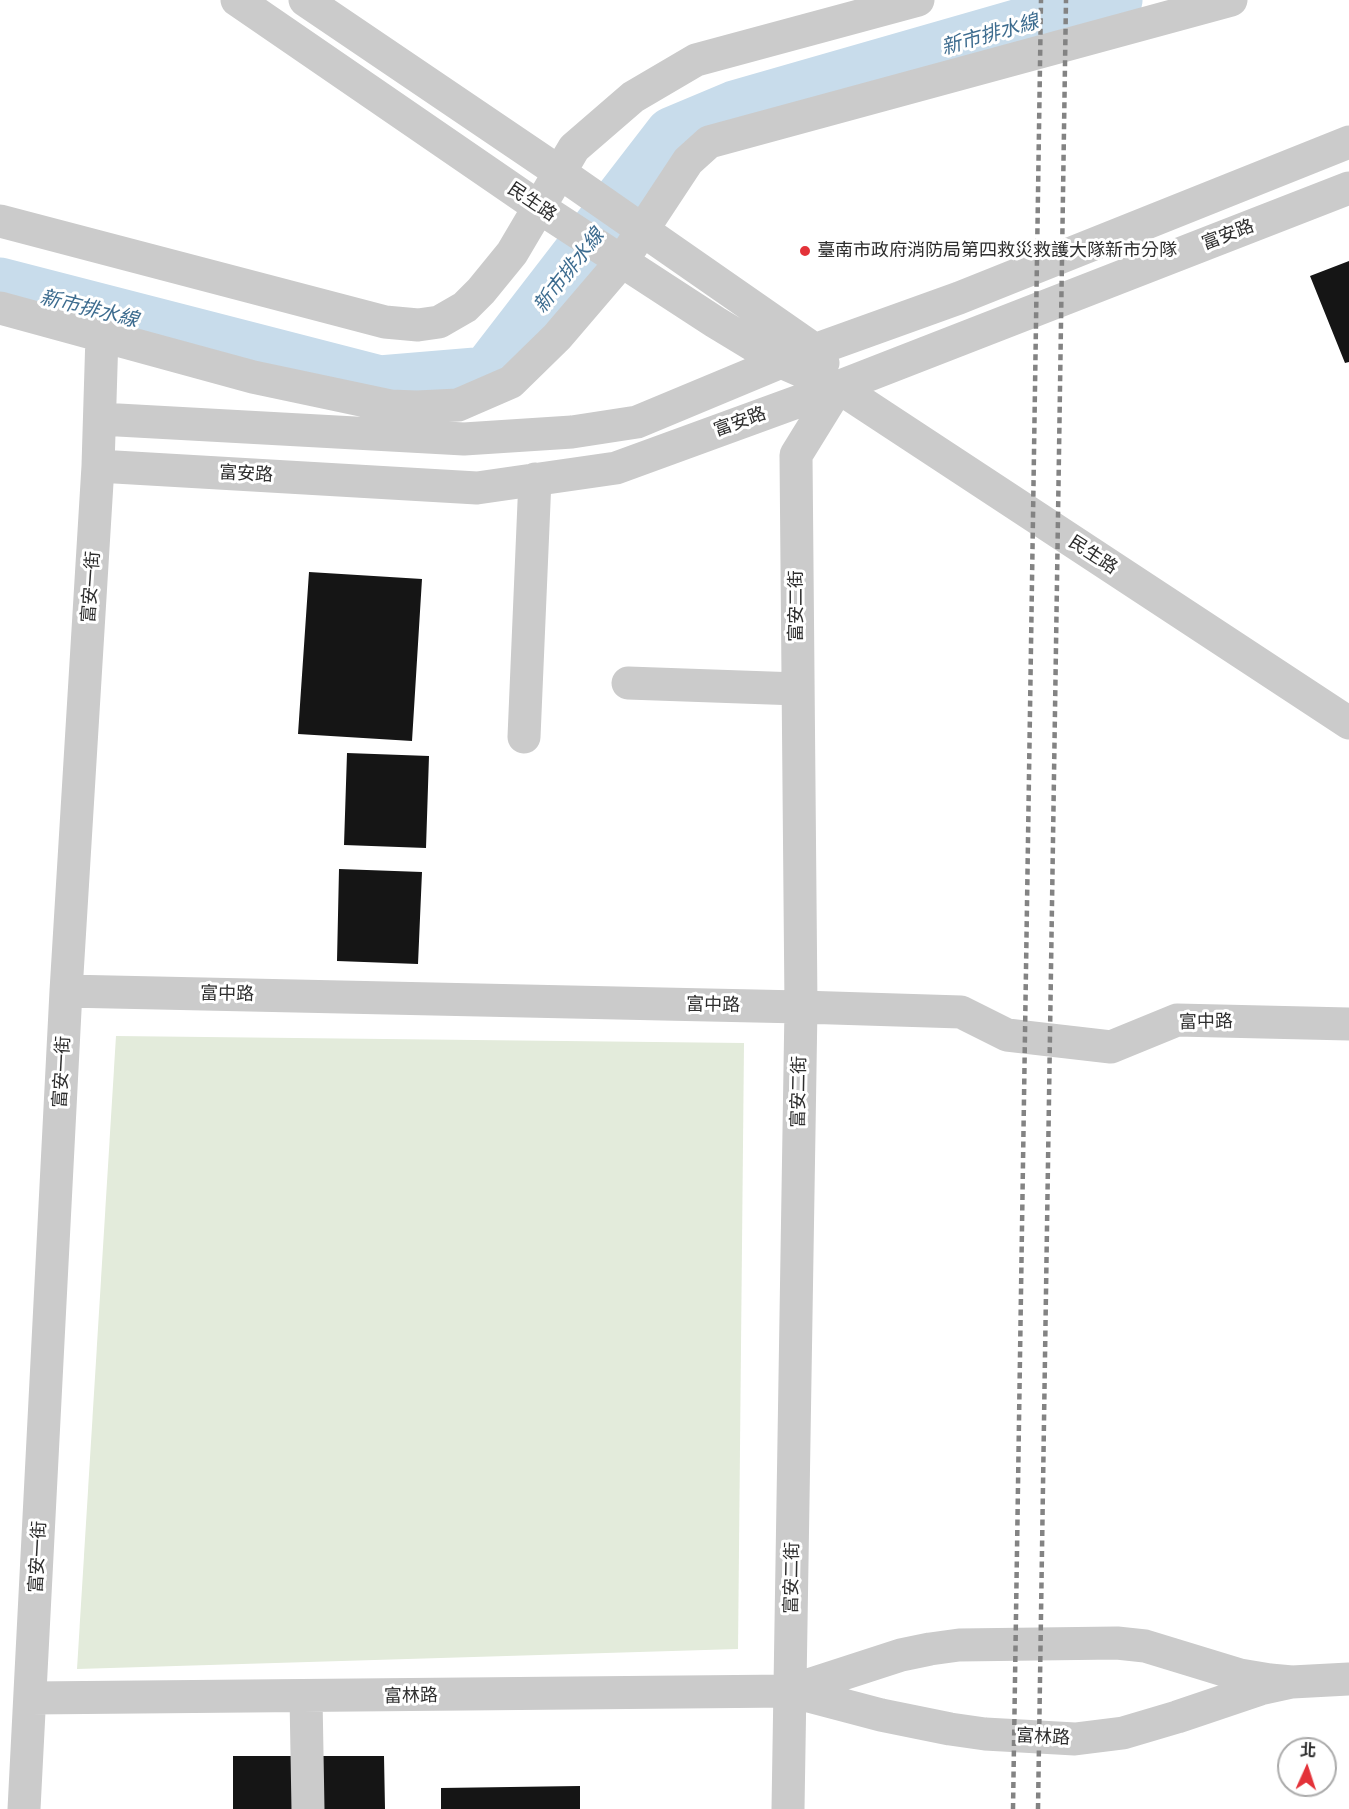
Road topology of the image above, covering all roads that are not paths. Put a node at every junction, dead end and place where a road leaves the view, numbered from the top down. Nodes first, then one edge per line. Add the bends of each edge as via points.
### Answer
1 (237, 0) edge
2 (305, 0) edge
3 (918, 0) edge
4 (1231, 0) edge
5 (1349, 142) edge
6 (559, 172) junction
7 (1349, 188) edge
8 (540, 208) junction
9 (0, 221) edge
10 (642, 230) junction
11 (622, 261) junction
12 (0, 308) edge
13 (102, 335) junction
14 (815, 350) junction
15 (781, 363) junction
16 (838, 387) junction
17 (100, 419) junction
18 (98, 466) junction
19 (535, 479) junction
20 (628, 683) dead end
21 (798, 689) junction
22 (1349, 723) edge
23 (524, 737) dead end
24 (66, 990) junction
25 (801, 1007) junction
26 (1349, 1023) edge
27 (1349, 1680) edge
28 (1292, 1682) junction
29 (790, 1691) junction
30 (306, 1697) junction
31 (31, 1698) junction
32 (24, 1809) edge
33 (308, 1809) edge
34 (788, 1809) edge

1 - 8 street, 民生路
2 - 6 street, 民生路
3 - 6 street via 696,60 633,97 574,148
4 - 10 street via 709,142 688,161
5 - 14 street via 959,298
6 - 8 street
6 - 10 street, 民生路
7 - 16 street, 富安路
8 - 9 street via 512,253 465,308 439,322 418,325 385,322
8 - 11 street, 民生路
10 - 11 street
10 - 14 street, 民生路
11 - 13 street via 511,382 458,405 390,406 253,377
11 - 15 street, 民生路
12 - 13 street
13 - 17 street, 富安一街
14 - 15 street
14 - 16 street, 民生路
15 - 16 street, 民生路
15 - 17 street via 637,422 572,432 464,439
16 - 19 street, 富安路 via 616,468
16 - 21 street, 富安二街 via 796,455
16 - 22 street, 民生路
17 - 18 street, 富安一街
18 - 19 street, 富安路 via 477,488
18 - 24 street, 富安一街
19 - 23 street
20 - 21 street
21 - 25 street, 富安二街
24 - 25 street, 富中路
24 - 31 street, 富安一街
25 - 26 street, 富中路 via 961,1012 1007,1035 1111,1047 1177,1020
25 - 29 street, 富安二街
27 - 28 street, 富林路
28 - 29 street, 富林路 via 1240,1675 1145,1647 1117,1643 959,1645 901,1655
28 - 29 street, 富林路 via 1123,1733 1075,1739 950,1729
29 - 30 street, 富林路
29 - 34 street, 富安二街
30 - 31 street, 富林路
30 - 33 street
31 - 32 street, 富安一街

